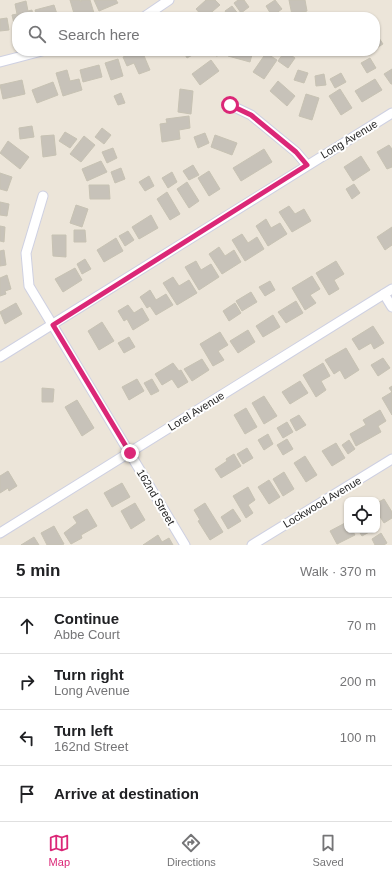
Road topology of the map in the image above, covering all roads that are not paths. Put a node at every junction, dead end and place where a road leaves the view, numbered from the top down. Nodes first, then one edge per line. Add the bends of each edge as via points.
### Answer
1 (169, 0) edge
2 (151, 12) edge
3 (23, 56) edge
4 (0, 62) edge
5 (230, 105) dead end
6 (392, 113) edge
7 (307, 165) junction
8 (42, 196) dead end
9 (388, 292) edge
10 (392, 307) edge
11 (53, 325) junction
12 (0, 356) edge
13 (130, 453) junction
14 (392, 459) edge
15 (0, 532) edge
16 (185, 545) edge
17 (252, 545) edge

1 - 2 street
3 - 4 street
5 - 7 street via 251,115 296,152
6 - 7 street, Long Avenue
7 - 11 street, Long Avenue
8 - 11 street, 162nd Street via 26,253 29,286
9 - 10 street
9 - 13 street, Lorel Avenue
11 - 12 street, Long Avenue
11 - 13 street, 162nd Street
13 - 15 street, Lorel Avenue
13 - 16 street, 162nd Street
14 - 17 street, Lockwood Avenue

